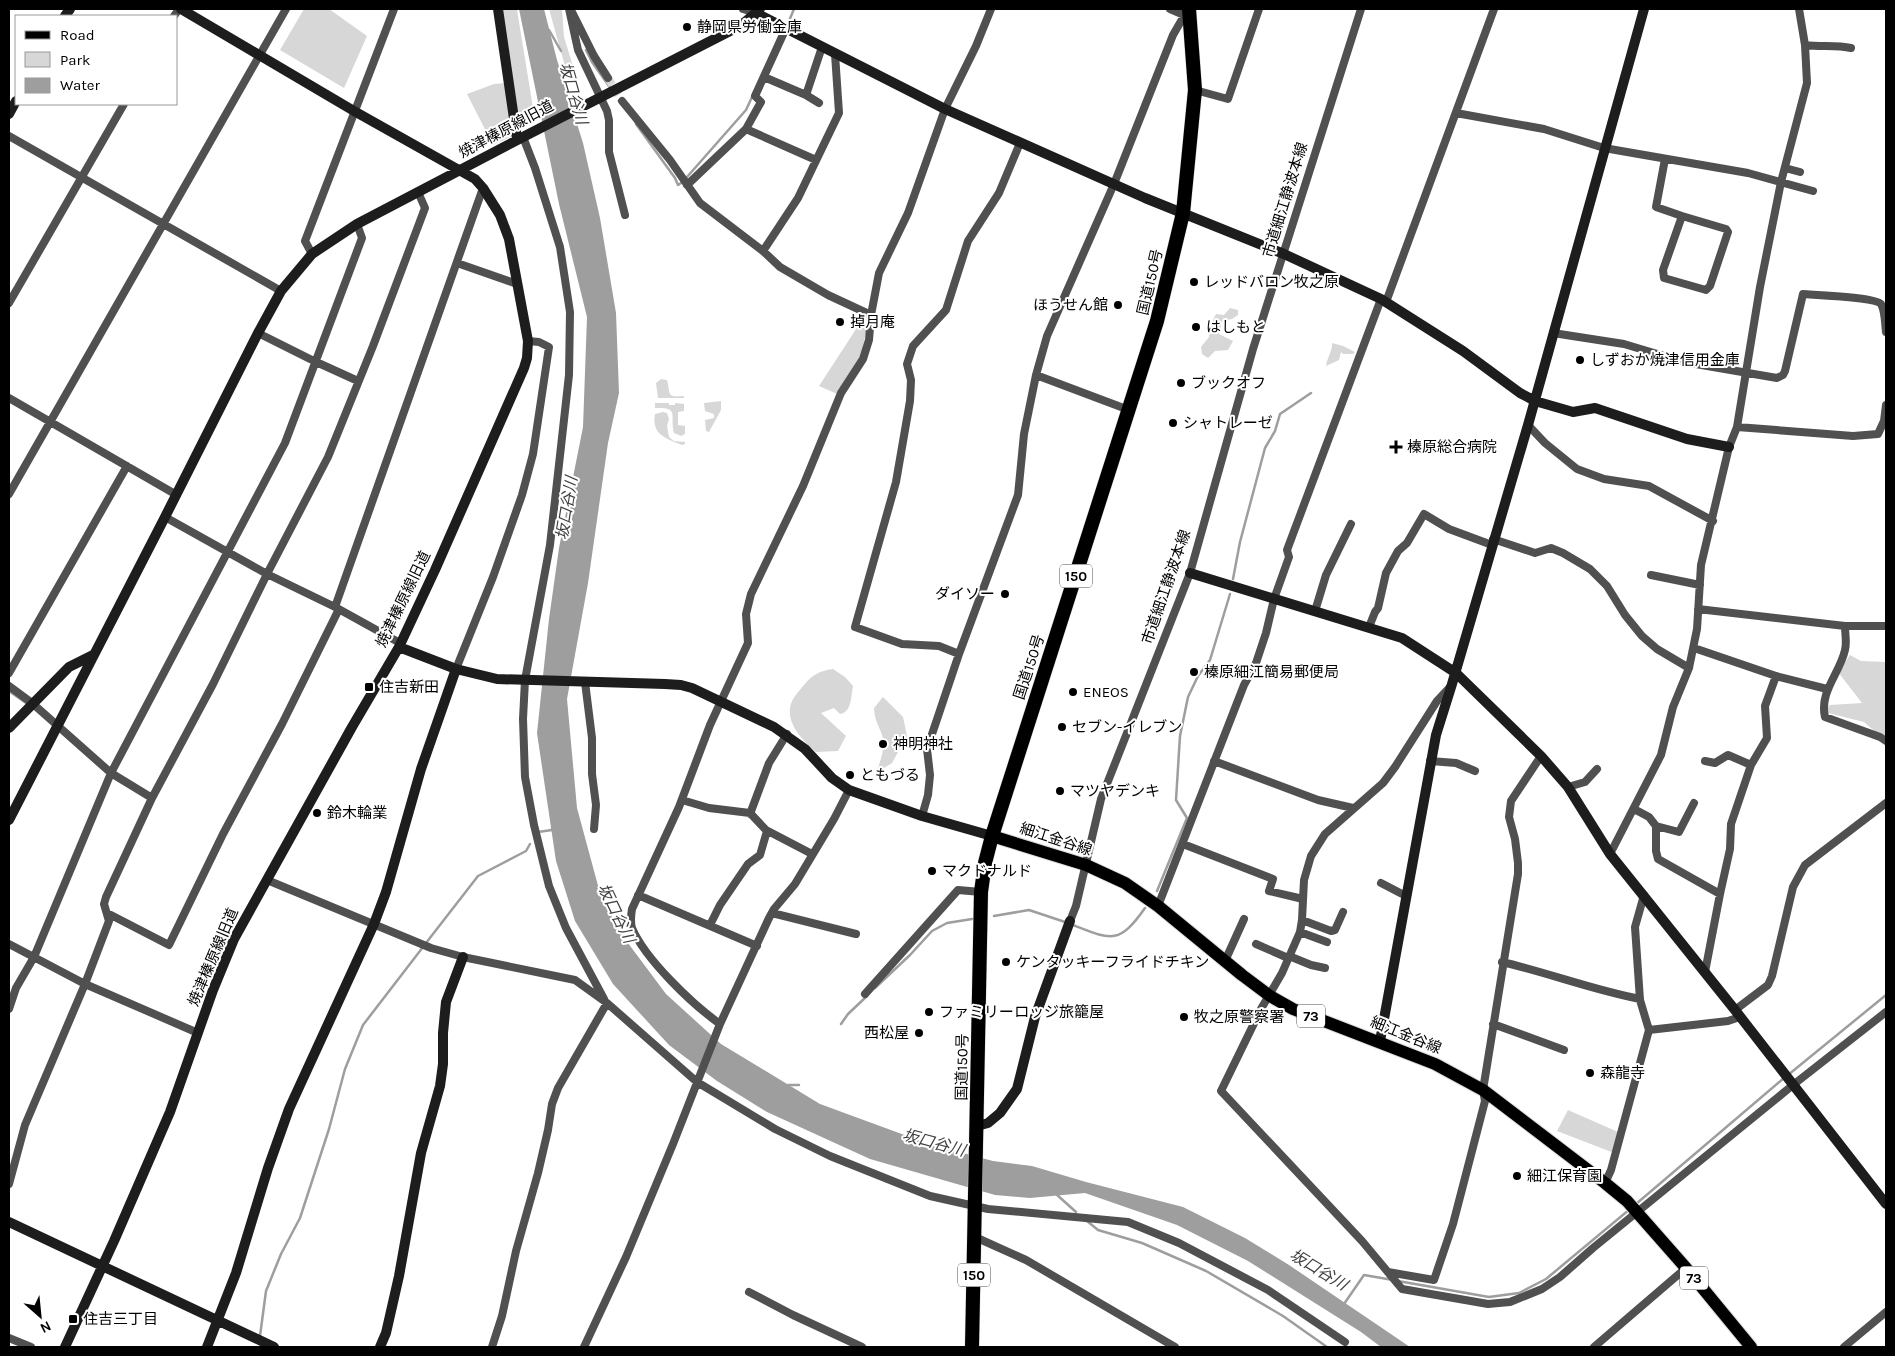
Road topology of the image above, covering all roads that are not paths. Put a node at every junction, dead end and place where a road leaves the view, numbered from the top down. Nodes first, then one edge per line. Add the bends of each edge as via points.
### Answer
1 (180, 9) edge
2 (286, 9) edge
3 (394, 9) edge
4 (498, 9) edge
5 (569, 9) edge
6 (743, 9) edge
7 (991, 9) edge
8 (1170, 9) edge
9 (1260, 9) edge
10 (1361, 9) edge
11 (1494, 9) edge
12 (1644, 9) edge
13 (1799, 9) edge
14 (758, 11) edge
15 (1187, 11) edge
16 (786, 28) junction
17 (1805, 45) junction
18 (822, 47) junction
19 (1851, 48) dead end
20 (835, 54) junction
21 (260, 56) junction
22 (764, 77) junction
23 (608, 78) tunnel mouth
24 (1195, 90) junction
25 (806, 95) junction
26 (601, 97) junction
27 (622, 101) tunnel mouth
28 (15, 103) edge
29 (819, 103) dead end
30 (123, 105) edge
31 (945, 109) junction
32 (354, 111) junction
33 (1456, 113) junction
34 (9, 114) edge
35 (746, 128) junction
36 (9, 136) edge
37 (523, 136) junction
38 (1020, 142) junction
39 (1604, 148) junction
40 (1665, 159) junction
41 (816, 160) junction
42 (1785, 168) junction
43 (459, 170) junction
44 (1800, 172) dead end
45 (82, 177) junction
46 (1781, 182) junction
47 (1114, 184) junction
48 (687, 185) junction
49 (483, 188) junction
50 (1813, 190) dead end
51 (418, 192) junction
52 (1183, 213) junction
53 (625, 215) dead end
54 (1682, 216) junction
55 (164, 224) junction
56 (357, 224) junction
57 (763, 251) junction
58 (312, 254) junction
59 (1284, 254) junction
60 (457, 263) junction
61 (518, 284) junction
62 (281, 291) junction
63 (1383, 301) junction
64 (9, 303) edge
65 (871, 315) junction
66 (1886, 332) edge
67 (258, 333) junction
68 (1553, 334) junction
69 (528, 341) junction
70 (314, 361) junction
71 (1745, 372) junction
72 (1036, 375) junction
73 (358, 381) junction
74 (9, 398) edge
75 (1535, 401) junction
76 (1886, 405) edge
77 (1129, 410) junction
78 (50, 423) junction
79 (1528, 425) junction
80 (1737, 427) junction
81 (1729, 446) junction
82 (127, 466) junction
83 (9, 494) edge
84 (175, 494) junction
85 (165, 517) junction
86 (1713, 521) junction
87 (1351, 524) dead end
88 (1493, 542) junction
89 (228, 552) junction
90 (1190, 573) junction
91 (267, 574) junction
92 (1651, 575) dead end
93 (1700, 585) junction
94 (1274, 599) junction
95 (337, 608) junction
96 (1698, 609) junction
97 (1315, 611) junction
98 (1845, 626) junction
99 (1886, 626) edge
100 (1370, 628) junction
101 (399, 645) junction
102 (1694, 648) junction
103 (959, 654) junction
104 (93, 655) junction
105 (1689, 668) junction
106 (456, 669) junction
107 (9, 673) edge
108 (1456, 673) junction
109 (1776, 676) junction
110 (525, 680) junction
111 (583, 682) junction
112 (1452, 684) junction
113 (9, 686) edge
114 (1827, 689) junction
115 (720, 702) junction
116 (32, 703) junction
117 (58, 726) junction
118 (9, 728) edge
119 (787, 734) junction
120 (1886, 741) edge
121 (1541, 756) junction
122 (1214, 761) junction
123 (1430, 761) junction
124 (1705, 761) dead end
125 (1752, 765) junction
126 (1597, 769) dead end
127 (1475, 771) dead end
128 (111, 773) junction
129 (1568, 787) junction
130 (849, 790) junction
131 (152, 798) junction
132 (682, 800) junction
133 (1886, 803) edge
134 (1694, 804) dead end
135 (1353, 808) junction
136 (1634, 809) junction
137 (750, 814) junction
138 (922, 816) junction
139 (9, 820) edge
140 (1656, 826) junction
141 (594, 829) dead end
142 (767, 831) junction
143 (992, 836) junction
144 (1183, 844) junction
145 (812, 854) junction
146 (1610, 854) junction
147 (1086, 865) junction
148 (266, 880) junction
149 (1381, 884) dead end
150 (981, 892) junction
151 (1720, 894) junction
152 (638, 895) junction
153 (1644, 895) junction
154 (1406, 896) junction
155 (1303, 899) junction
156 (1158, 906) junction
157 (1343, 912) dead end
158 (107, 913) junction
159 (772, 913) junction
160 (1244, 919) dead end
161 (1302, 920) junction
162 (374, 924) junction
163 (1069, 924) joint
164 (710, 925) junction
165 (1300, 932) junction
166 (856, 934) dead end
167 (1327, 942) dead end
168 (9, 944) edge
169 (1256, 944) dead end
170 (757, 946) junction
171 (34, 957) junction
172 (463, 957) junction
173 (1288, 957) junction
174 (1225, 961) junction
175 (1502, 962) junction
176 (1325, 968) dead end
177 (1705, 972) junction
178 (85, 984) junction
179 (865, 994) dead end
180 (1270, 996) junction
181 (1640, 999) junction
182 (607, 1003) junction
183 (9, 1009) edge
184 (1886, 1012) edge
185 (1738, 1014) junction
186 (720, 1024) junction
187 (1493, 1024) junction
188 (1649, 1030) junction
189 (198, 1032) junction
190 (1380, 1041) junction
191 (1564, 1050) dead end
192 (1788, 1079) junction
193 (698, 1080) junction
194 (1483, 1090) junction
195 (977, 1126) junction
196 (1605, 1182) junction
197 (9, 1184) edge
198 (975, 1204) junction
199 (1886, 1204) edge
200 (1634, 1208) junction
201 (9, 1222) edge
202 (975, 1237) junction
203 (102, 1266) junction
204 (1686, 1268) junction
205 (1389, 1274) junction
206 (749, 1292) dead end
207 (1886, 1312) edge
208 (217, 1320) junction
209 (9, 1338) edge
210 (1344, 1342) dead end
211 (31, 1347) edge
212 (65, 1347) edge
213 (207, 1347) edge
214 (274, 1347) edge
215 (380, 1347) edge
216 (492, 1347) edge
217 (584, 1347) edge
218 (862, 1347) edge
219 (972, 1347) edge
220 (1175, 1347) edge
221 (1594, 1347) edge
222 (1751, 1347) edge
223 (1844, 1347) edge

1 - 21 street
2 - 21 street
3 - 32 street
4 - 37 street
5 - 23 street
5 - 26 street via 578,50
6 - 14 street
7 - 31 street
8 - 15 street
9 - 24 street via 1228,99
10 - 59 street, 市道細江静波本線
11 - 33 street
12 - 39 street
13 - 17 street
14 - 16 street
14 - 26 street, 焼津榛原線旧道 via 732,30
15 - 24 highway, 国道150号 / 150
15 - 47 street via 1173,35
16 - 18 street
16 - 22 street
17 - 19 street
17 - 42 street via 1807,83
18 - 20 street
18 - 25 street
20 - 31 street
20 - 41 street via 839,113
21 - 32 street
21 - 55 street
22 - 25 street
22 - 35 street via 755,96 761,102
24 - 52 highway, 国道150号 / 150
25 - 29 street
26 - 37 street, 焼津榛原線旧道
26 - 53 street via 610,120 609,152
27 - 48 street
28 - 34 street
30 - 45 street
31 - 38 street
31 - 65 street via 908,213 879,273
32 - 43 street
32 - 58 street via 305,241
33 - 39 street via 1544,130
33 - 63 street
35 - 41 street
35 - 48 street
36 - 45 street
37 - 43 street, 焼津榛原線旧道
37 - 110 street via 560,247 570,312 569,375 550,545
38 - 47 street
38 - 103 street via 998,193 968,241 946,310 913,346 907,364 911,380 910,400 896,482 855,627 902,644 940,646
39 - 40 street
39 - 68 street
40 - 46 street
40 - 54 street via 1656,207
41 - 57 street via 798,198
42 - 44 street
42 - 46 street
43 - 49 street, 焼津榛原線旧道
43 - 51 street
45 - 55 street
45 - 64 street
46 - 50 street
46 - 71 street
47 - 52 street
47 - 72 street via 1047,336
48 - 57 street via 700,203
49 - 60 street
49 - 61 street, 焼津榛原線旧道 via 505,227
51 - 56 street
51 - 73 street via 425,208
52 - 59 street
52 - 77 highway, 国道150号 / 150 via 1157,322
54 - 54 street via 1728,232 1706,290 1664,278 1663,270
55 - 62 street
55 - 78 street
56 - 58 street
56 - 70 street via 362,238
57 - 65 street via 780,267
58 - 62 street
59 - 63 street
59 - 90 street, 市道細江静波本線 via 1253,349
60 - 61 street
60 - 95 street
61 - 69 street, 焼津榛原線旧道
62 - 67 street
63 - 75 street
63 - 94 street via 1287,550 1289,557
65 - 115 street via 863,360 841,393 803,486 751,594 746,614 748,643
66 - 71 street via 1879,302 1803,294 1783,375 1776,378
67 - 70 street
67 - 84 street
68 - 71 street via 1624,344 1684,362
68 - 75 street
69 - 101 street, 焼津榛原線旧道 via 524,368
69 - 106 street via 539,342 549,348 533,454 493,577
70 - 73 street
70 - 89 street via 285,443
71 - 80 street
72 - 77 street
72 - 103 street via 1024,434 1018,495
73 - 91 street via 328,456
74 - 78 street
75 - 79 street
75 - 81 street via 1573,412 1595,408 1687,439
76 - 80 street via 1878,434 1853,436
77 - 143 highway, 国道150号 / 150
78 - 82 street
78 - 83 street
79 - 86 street via 1577,469 1604,479 1649,486
79 - 88 street
80 - 81 street
81 - 86 street
82 - 84 street
82 - 107 street
84 - 85 street
85 - 89 street
85 - 104 street
86 - 93 street via 1701,565
87 - 97 street via 1326,575
88 - 100 street via 1449,529 1424,514 1386,573
88 - 105 street via 1535,553 1551,548 1590,569 1607,586 1642,636
88 - 108 street
89 - 91 street
89 - 128 street
90 - 94 street
90 - 147 street, 市道細江静波本線 via 1101,799
91 - 95 street
91 - 131 street
92 - 93 street
93 - 96 street
94 - 97 street
94 - 122 street via 1256,663 1244,684
95 - 101 street
95 - 158 street via 282,724 169,945
96 - 98 street
96 - 102 street
97 - 100 street
98 - 99 street
98 - 114 street via 1845,650
100 - 108 street via 1402,638
101 - 106 street
101 - 148 street, 焼津榛原線旧道
102 - 105 street
102 - 109 street
103 - 138 street via 927,749 930,775
104 - 116 street via 69,667
104 - 117 street
105 - 136 street via 1673,707 1661,755
106 - 110 street via 497,679
106 - 162 street via 421,769
108 - 112 street
108 - 121 street
109 - 114 street
109 - 125 street via 1765,706 1767,738
110 - 111 street
110 - 182 street via 525,777 549,886 566,928
111 - 115 street via 681,685
111 - 141 street via 592,738 596,805
112 - 123 street
112 - 135 street via 1437,700 1383,783
113 - 116 street
114 - 120 street via 1825,717
115 - 119 street
115 - 132 street
116 - 117 street
116 - 118 street
117 - 128 street
117 - 139 street
119 - 130 street
119 - 137 street via 769,763
121 - 129 street
121 - 175 street via 1511,801 1509,817 1518,863
122 - 135 street via 1318,800
122 - 144 street
123 - 127 street via 1456,763
123 - 154 street
124 - 125 street via 1714,763 1728,755
125 - 151 street via 1731,824 1730,849
126 - 129 street via 1585,782
128 - 131 street
128 - 171 street
129 - 146 street
130 - 138 street
130 - 145 street
131 - 158 street via 106,897
132 - 137 street
132 - 152 street
133 - 185 street via 1805,865 1793,887 1768,985
134 - 140 street via 1679,832
135 - 155 street via 1325,834 1311,856
136 - 140 street via 1649,817
136 - 146 street
137 - 142 street
138 - 143 street
140 - 151 street via 1658,859
142 - 145 street
142 - 164 street via 760,855 748,864
143 - 147 main road, 細江金谷線 / 73
143 - 150 highway, 国道150号 / 150
144 - 155 street via 1273,879 1269,890
144 - 156 street
145 - 159 street via 795,884
146 - 153 street
147 - 156 main road, 細江金谷線 / 73 via 1126,883
147 - 163 street, 市道細江静波本線
148 - 162 street
148 - 189 street, 焼津榛原線旧道 via 228,953
149 - 154 street
150 - 179 street via 958,890
150 - 195 highway, 国道150号 / 150
151 - 177 street
152 - 164 street
152 - 186 street via 631,916 633,929 644,948 699,1009
153 - 177 street
153 - 181 street via 1635,927
154 - 190 street
155 - 161 street
156 - 174 main road, 細江金谷線 / 73
157 - 161 street via 1335,930 1331,931
158 - 178 street via 109,920
159 - 166 street
159 - 170 street
160 - 174 street
161 - 165 street
162 - 172 street via 431,948
162 - 208 street via 289,1109 236,1273
163 - 195 street, 市道細江静波本線 via 1035,1017 1017,1089 1000,1113 988,1123
164 - 170 street
165 - 167 street
165 - 173 street
168 - 171 street
169 - 173 street
170 - 186 street
171 - 178 street
171 - 183 street via 16,988
172 - 182 street via 574,980
172 - 215 street via 446,1002 440,1086 421,1153 397,1286
173 - 176 street
173 - 180 street
174 - 180 main road, 細江金谷線 / 73
175 - 181 street
175 - 187 street
177 - 185 street
178 - 189 street
178 - 197 street via 25,1125
180 - 190 main road, 細江金谷線 / 73 via 1293,1009
180 - 205 street via 1220,1091 1362,1241
181 - 188 street
182 - 193 street
182 - 216 street via 552,1104
184 - 192 street
185 - 188 street via 1728,1021
185 - 192 street
186 - 193 street
187 - 191 street
187 - 194 street
188 - 196 street via 1612,1170
189 - 203 street, 焼津榛原線旧道 via 170,1112
190 - 194 main road, 細江金谷線 / 73 via 1435,1064
192 - 199 street
192 - 200 street
193 - 198 street via 775,1130 830,1156 930,1196
193 - 217 street via 626,1257
194 - 196 main road, 細江金谷線 / 73
194 - 205 street via 1485,1101 1464,1185 1434,1280
195 - 198 highway, 国道150号 / 150
196 - 200 main road, 細江金谷線 / 73
198 - 202 highway, 国道150号 / 150
198 - 210 street via 988,1209 1128,1222 1179,1243 1268,1290
200 - 204 main road, 細江金谷線 / 73
200 - 205 street via 1548,1286 1510,1302 1488,1304 1402,1289
201 - 203 street
202 - 219 highway, 国道150号 / 150
202 - 220 street via 1026,1260
203 - 208 street
203 - 212 street, 焼津榛原線旧道
204 - 221 street
204 - 222 main road, 細江金谷線 / 73
206 - 218 street
207 - 223 street
208 - 213 street
208 - 214 street
209 - 211 street

